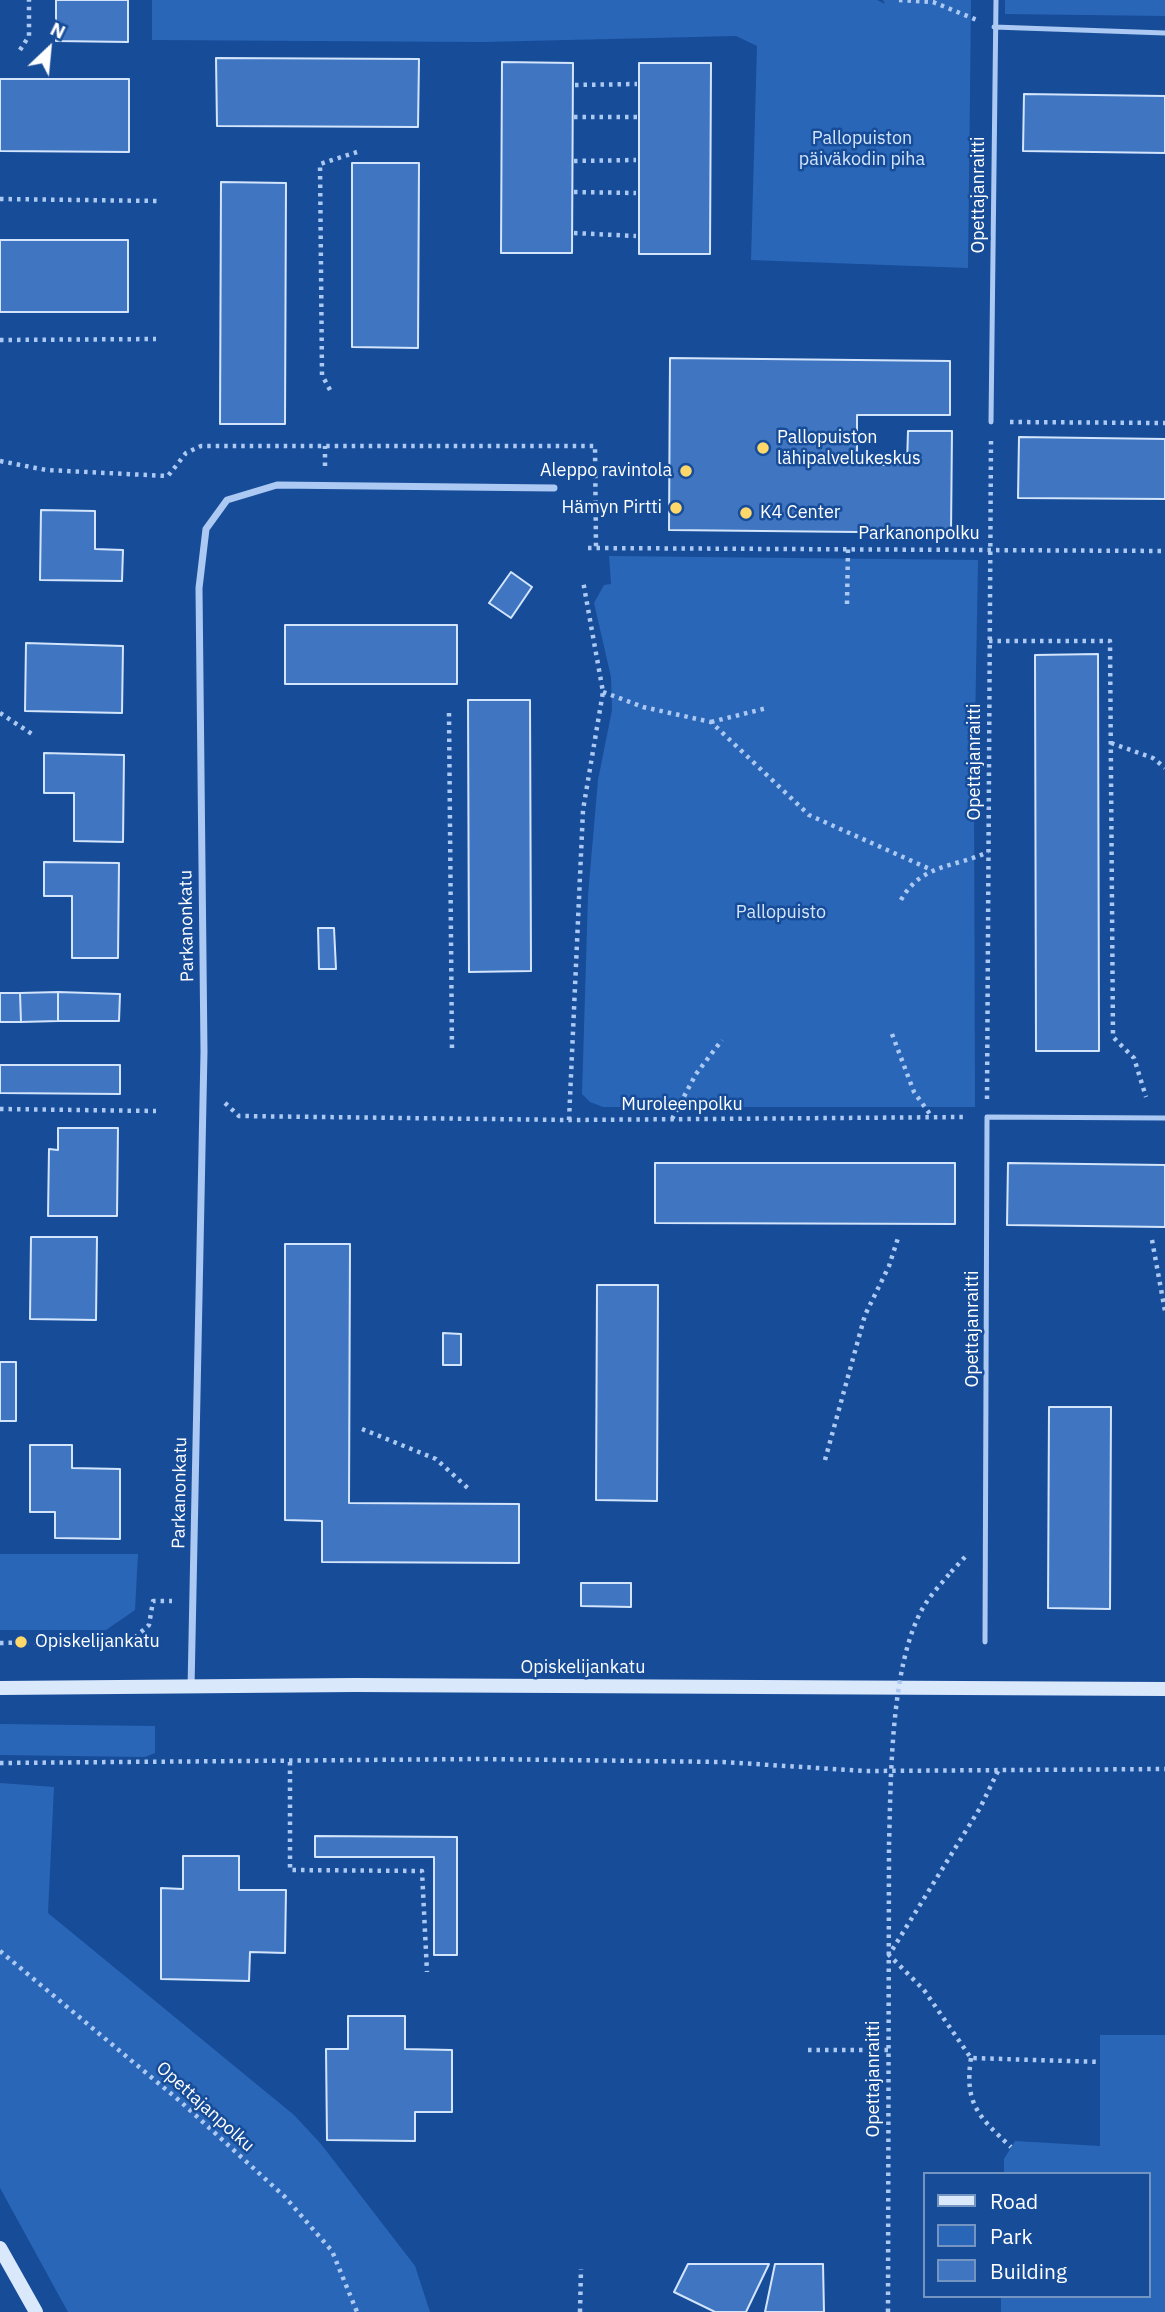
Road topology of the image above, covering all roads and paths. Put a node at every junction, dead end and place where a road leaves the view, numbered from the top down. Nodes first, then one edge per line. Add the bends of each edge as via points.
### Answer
1 (29, 0) edge
2 (898, 0) edge
3 (996, 0) edge
4 (994, 27) junction
5 (1165, 33) edge
6 (20, 50) dead end
7 (637, 84) dead end
8 (575, 85) dead end
9 (574, 117) dead end
10 (637, 117) dead end
11 (357, 152) dead end
12 (636, 160) dead end
13 (574, 161) dead end
14 (574, 192) dead end
15 (636, 194) dead end
16 (0, 199) edge
17 (159, 201) dead end
18 (574, 233) dead end
19 (636, 236) dead end
20 (0, 340) edge
21 (156, 340) dead end
22 (330, 390) dead end
23 (991, 422) junction
24 (1165, 423) edge
25 (0, 461) edge
26 (554, 488) dead end
27 (588, 548) dead end
28 (596, 548) junction
29 (848, 548) junction
30 (990, 549) junction
31 (1165, 551) edge
32 (583, 581) dead end
33 (847, 604) dead end
34 (989, 641) junction
35 (603, 692) junction
36 (767, 708) dead end
37 (0, 713) edge
38 (449, 713) dead end
39 (711, 722) junction
40 (35, 736) dead end
41 (1111, 743) junction
42 (1165, 768) edge
43 (988, 852) junction
44 (932, 870) junction
45 (901, 900) dead end
46 (892, 1034) dead end
47 (722, 1040) dead end
48 (452, 1052) dead end
49 (203, 1102) junction
50 (0, 1109) edge
51 (156, 1111) dead end
52 (987, 1116) junction
53 (932, 1117) junction
54 (1152, 1118) junction
55 (1165, 1118) edge
56 (672, 1119) junction
57 (569, 1120) junction
58 (898, 1238) dead end
59 (1152, 1240) dead end
60 (1165, 1311) edge
61 (362, 1429) dead end
62 (825, 1460) dead end
63 (471, 1491) dead end
64 (951, 1572) dead end
65 (194, 1602) junction
66 (985, 1642) dead end
67 (0, 1643) edge
68 (0, 1688) edge
69 (191, 1689) junction
70 (1165, 1689) edge
71 (290, 1762) junction
72 (0, 1763) edge
73 (1165, 1769) edge
74 (998, 1771) junction
75 (0, 1951) edge
76 (889, 1955) junction
77 (427, 1972) dead end
78 (808, 2050) dead end
79 (888, 2050) junction
80 (971, 2058) junction
81 (1100, 2062) dead end
82 (1011, 2147) dead end
83 (0, 2248) edge
84 (581, 2269) dead end
85 (36, 2312) edge
86 (357, 2312) edge
87 (580, 2312) edge
88 (888, 2312) edge

1 - 6 path via 29,36
2 - 4 path via 933,2
3 - 4 lane, Opettajanraitti
4 - 5 lane
4 - 23 lane, Opettajanraitti
7 - 8 path
9 - 10 path
11 - 22 path via 320,164 322,375
12 - 13 path
14 - 15 path
16 - 17 path
18 - 19 path
20 - 21 path
23 - 24 path
23 - 30 path, Opettajanraitti
25 - 28 path via 46,470 168,476 186,453 201,446 595,446
26 - 49 street, Parkanonkatu via 277,485 227,500 206,529 199,588
27 - 28 path, Parkanonpolku
28 - 29 path, Parkanonpolku
29 - 30 path, Parkanonpolku
29 - 33 path
30 - 31 path, Parkanonpolku
30 - 34 path, Opettajanraitti
32 - 35 path
34 - 41 path via 1110,640
34 - 43 path, Opettajanraitti
35 - 39 path via 643,707
35 - 57 path via 583,810
36 - 39 path
37 - 40 path
38 - 48 path
39 - 44 path via 809,815
41 - 42 path via 1153,758
41 - 54 path via 1114,1037 1134,1058
43 - 44 path
43 - 52 path, Opettajanraitti
44 - 45 path via 911,882
46 - 53 path via 914,1092
47 - 56 path via 696,1074
49 - 57 path, Muroleenpolku via 226,1103 239,1116
49 - 65 street, Parkanonkatu
50 - 51 path
52 - 53 path, Muroleenpolku
52 - 54 lane
52 - 66 lane, Opettajanraitti
53 - 56 path, Muroleenpolku
54 - 55 lane
56 - 57 path, Muroleenpolku
58 - 62 path via 865,1315
59 - 60 path
61 - 63 path via 436,1459
64 - 76 path, Opettajanraitti, bridge via 925,1605 911,1634 902,1680 889,1845
65 - 67 path via 153,1601 149,1625 131,1640
65 - 69 street, Parkanonkatu
68 - 69 main road, Opiskelijankatu
69 - 70 main road, Opiskelijankatu via 355,1685
71 - 72 path
71 - 74 path via 723,1762 865,1771
71 - 77 path via 290,1870 422,1871
73 - 74 path
74 - 76 path via 981,1808
75 - 86 path, Opettajanpolku via 181,2102 285,2197 332,2251
76 - 79 path, Opettajanraitti
76 - 80 path via 924,1990
78 - 79 path
79 - 88 path, Opettajanraitti
80 - 81 path
80 - 82 path via 967,2082 972,2105
83 - 85 main road
84 - 87 path

